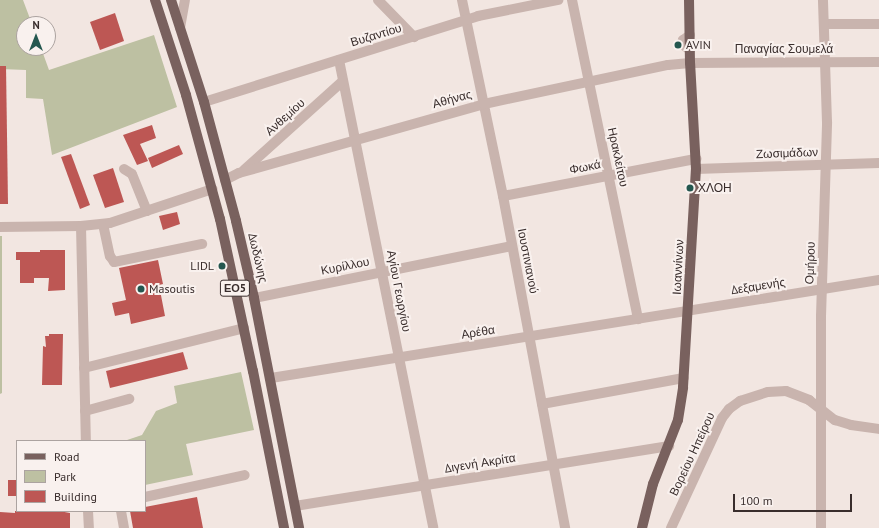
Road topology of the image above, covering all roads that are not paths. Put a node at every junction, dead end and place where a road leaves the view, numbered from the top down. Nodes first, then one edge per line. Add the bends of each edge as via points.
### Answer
1 (155, 0) edge
2 (171, 0) edge
3 (185, 0) edge
4 (378, 0) edge
5 (462, 0) edge
6 (558, 0) edge
7 (572, 0) edge
8 (690, 0) edge
9 (823, 0) edge
10 (466, 20) junction
11 (825, 24) junction
12 (879, 24) edge
13 (180, 28) junction
14 (414, 37) junction
15 (339, 60) junction
16 (826, 62) junction
17 (879, 62) edge
18 (690, 63) junction
19 (343, 81) junction
20 (589, 81) junction
21 (204, 102) junction
22 (484, 104) junction
23 (355, 139) junction
24 (879, 163) edge
25 (696, 164) junction
26 (827, 165) junction
27 (124, 169) dead end
28 (243, 172) junction
29 (608, 175) junction
30 (225, 180) junction
31 (212, 189) junction
32 (503, 196) junction
33 (147, 211) junction
34 (103, 224) junction
35 (81, 226) junction
36 (0, 227) edge
37 (202, 244) dead end
38 (512, 246) junction
39 (382, 272) junction
40 (879, 280) edge
41 (822, 289) junction
42 (254, 298) junction
43 (688, 311) junction
44 (638, 319) junction
45 (244, 328) junction
46 (530, 336) junction
47 (399, 358) junction
48 (84, 368) junction
49 (271, 378) junction
50 (684, 378) junction
51 (130, 399) dead end
52 (542, 404) junction
53 (820, 409) junction
54 (85, 411) junction
55 (879, 429) edge
56 (86, 440) edge
57 (669, 446) junction
58 (553, 464) junction
59 (245, 475) dead end
60 (425, 485) junction
61 (146, 497) edge
62 (295, 506) junction
63 (89, 512) edge
64 (121, 512) edge
65 (89, 528) edge
66 (124, 528) edge
67 (284, 528) edge
68 (300, 528) edge
69 (433, 528) edge
70 (565, 528) edge
71 (642, 528) edge
72 (671, 528) edge
73 (821, 528) edge

1 - 31 main road, ΕΟ5 via 184,88
2 - 13 main road, Δωδώνης / ΕΟ5
3 - 13 street
4 - 14 street
5 - 10 street, Ιουστινιανού
6 - 10 street, Βυζαντίου via 484,14
7 - 20 street, Ηρακλείτου
8 - 18 main road, Ιωαννίνων
9 - 11 street, Ομήρου
10 - 14 street, Βυζαντίου
10 - 22 street, Ιουστινιανού
11 - 12 street
11 - 16 street, Ομήρου
13 - 21 main road, Δωδώνης / ΕΟ5
14 - 15 street, Βυζαντίου
15 - 19 street, Αγίου Γεωργίου
15 - 21 street, Βυζαντίου
16 - 17 street, Παναγίας Σουμελά
16 - 18 street, Παναγίας Σουμελά
16 - 26 street, Ομήρου
18 - 20 street, Αθήνας
18 - 25 main road, Ιωαννίνων
19 - 23 street, Αγίου Γεωργίου
19 - 28 street, Ανθεμίου
20 - 22 street, Αθήνας
20 - 29 street, Ηρακλείτου
21 - 30 main road, Δωδώνης / ΕΟ5
22 - 23 street, Αθήνας
22 - 32 street, Ιουστινιανού
23 - 28 street, Αθήνας
23 - 39 street, Αγίου Γεωργίου
24 - 26 street, Ζωσιμάδων
25 - 26 street, Ζωσιμάδων
25 - 29 street, Φωκά
25 - 43 main road, Ιωαννίνων
26 - 41 street, Ομήρου
27 - 33 street via 132,174
28 - 30 street, Αθήνας
29 - 32 street, Φωκά
29 - 44 street, Ηρακλείτου
30 - 42 main road, Δωδώνης / ΕΟ5
31 - 33 street
31 - 45 main road, ΕΟ5
32 - 38 street, Ιουστινιανού
33 - 34 street
34 - 35 street
34 - 37 street via 110,256 114,262
35 - 36 street
35 - 48 street
38 - 39 street, Κυρίλλου
38 - 46 street, Ιουστινιανού
39 - 42 street, Κυρίλλου
39 - 47 street, Αγίου Γεωργίου
40 - 41 street, Δεξαμενής
41 - 43 street, Δεξαμενής
41 - 53 street, Ομήρου
42 - 49 main road, Δωδώνης / ΕΟ5
43 - 44 street, Αρέθα
43 - 50 main road, Ιωαννίνων
44 - 46 street, Αρέθα
45 - 48 street
45 - 67 main road, ΕΟ5
46 - 47 street, Αρέθα
46 - 52 street, Ιουστινιανού
47 - 49 street, Αρέθα
47 - 60 street, Αγίου Γεωργίου
48 - 54 street
49 - 62 main road, Δωδώνης / ΕΟ5
50 - 52 street
50 - 57 main road, Ιωαννίνων via 680,412
51 - 54 street
52 - 58 street, Ιουστινιανού
53 - 55 street, Βορείου Ηπείρου via 842,423
53 - 72 street, Βορείου Ηπείρου via 804,397 780,391 755,396 732,407 719,424
53 - 73 street, Ομήρου
54 - 56 street
57 - 58 street, Διγενή Ακρίτα
57 - 71 main road, Ιωαννίνων via 652,484
58 - 60 street, Διγενή Ακρίτα
58 - 70 street, Ιουστινιανού
59 - 61 street
60 - 62 street, Διγενή Ακρίτα
60 - 69 street, Αγίου Γεωργίου
62 - 68 main road, Δωδώνης / ΕΟ5
63 - 65 street
64 - 66 street

